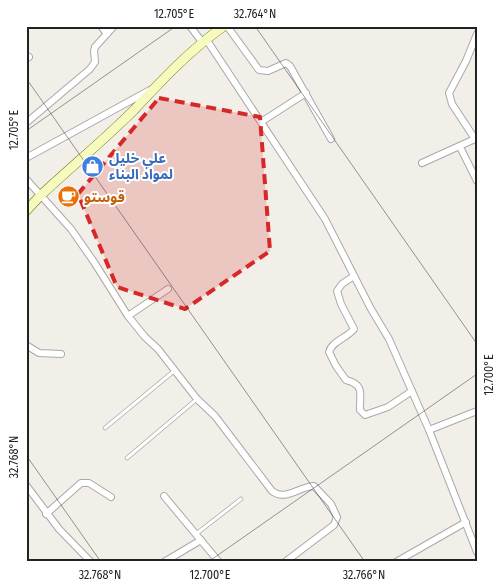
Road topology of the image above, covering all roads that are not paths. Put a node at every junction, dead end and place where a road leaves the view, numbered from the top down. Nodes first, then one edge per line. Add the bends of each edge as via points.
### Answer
1 (101, 26) edge
2 (114, 26) edge
3 (190, 26) edge
4 (225, 26) edge
5 (107, 34) junction
6 (477, 34) edge
7 (204, 40) junction
8 (154, 88) junction
9 (306, 93) junction
10 (261, 122) junction
11 (26, 123) edge
12 (476, 138) edge
13 (331, 139) dead end
14 (460, 147) junction
15 (26, 158) edge
16 (422, 163) dead end
17 (26, 178) edge
18 (477, 181) edge
19 (40, 196) junction
20 (26, 211) edge
21 (354, 276) junction
22 (168, 289) dead end
23 (128, 316) junction
24 (26, 345) edge
25 (61, 354) dead end
26 (175, 370) junction
27 (412, 391) junction
28 (197, 399) junction
29 (477, 411) edge
30 (105, 428) dead end
31 (429, 430) junction
32 (126, 458) dead end
33 (26, 485) edge
34 (164, 496) dead end
35 (111, 497) dead end
36 (241, 499) dead end
37 (46, 514) junction
38 (466, 522) junction
39 (196, 534) junction
40 (201, 540) junction
41 (477, 552) edge
42 (91, 562) edge
43 (164, 562) edge
44 (219, 562) edge
45 (285, 562) edge
46 (396, 562) edge

1 - 5 street
2 - 5 street
3 - 7 street
4 - 7 street
4 - 9 street via 256,67 268,71 288,63
5 - 11 street via 95,47 95,62 90,69
6 - 12 street via 449,93 452,104
7 - 8 street
7 - 10 street
8 - 15 street
8 - 19 street
9 - 10 street
9 - 13 street
10 - 21 street via 325,219
12 - 14 street
14 - 16 street
14 - 18 street
17 - 19 street
19 - 20 street
19 - 23 street via 70,229
21 - 27 street via 389,339
21 - 27 street via 337,291 354,329 331,346 332,358 346,380 358,386 360,410 365,415
22 - 23 street
23 - 26 street
24 - 25 street via 39,353
26 - 28 street
26 - 30 lane
27 - 31 street
28 - 32 lane
28 - 45 street via 209,408 277,495 284,496 314,486 335,511 334,525
29 - 31 street
31 - 38 street
33 - 37 street
34 - 39 street
35 - 37 street via 90,484 80,483
36 - 39 lane
37 - 42 street
38 - 41 street
38 - 46 street
39 - 40 street
40 - 43 street
40 - 44 street

